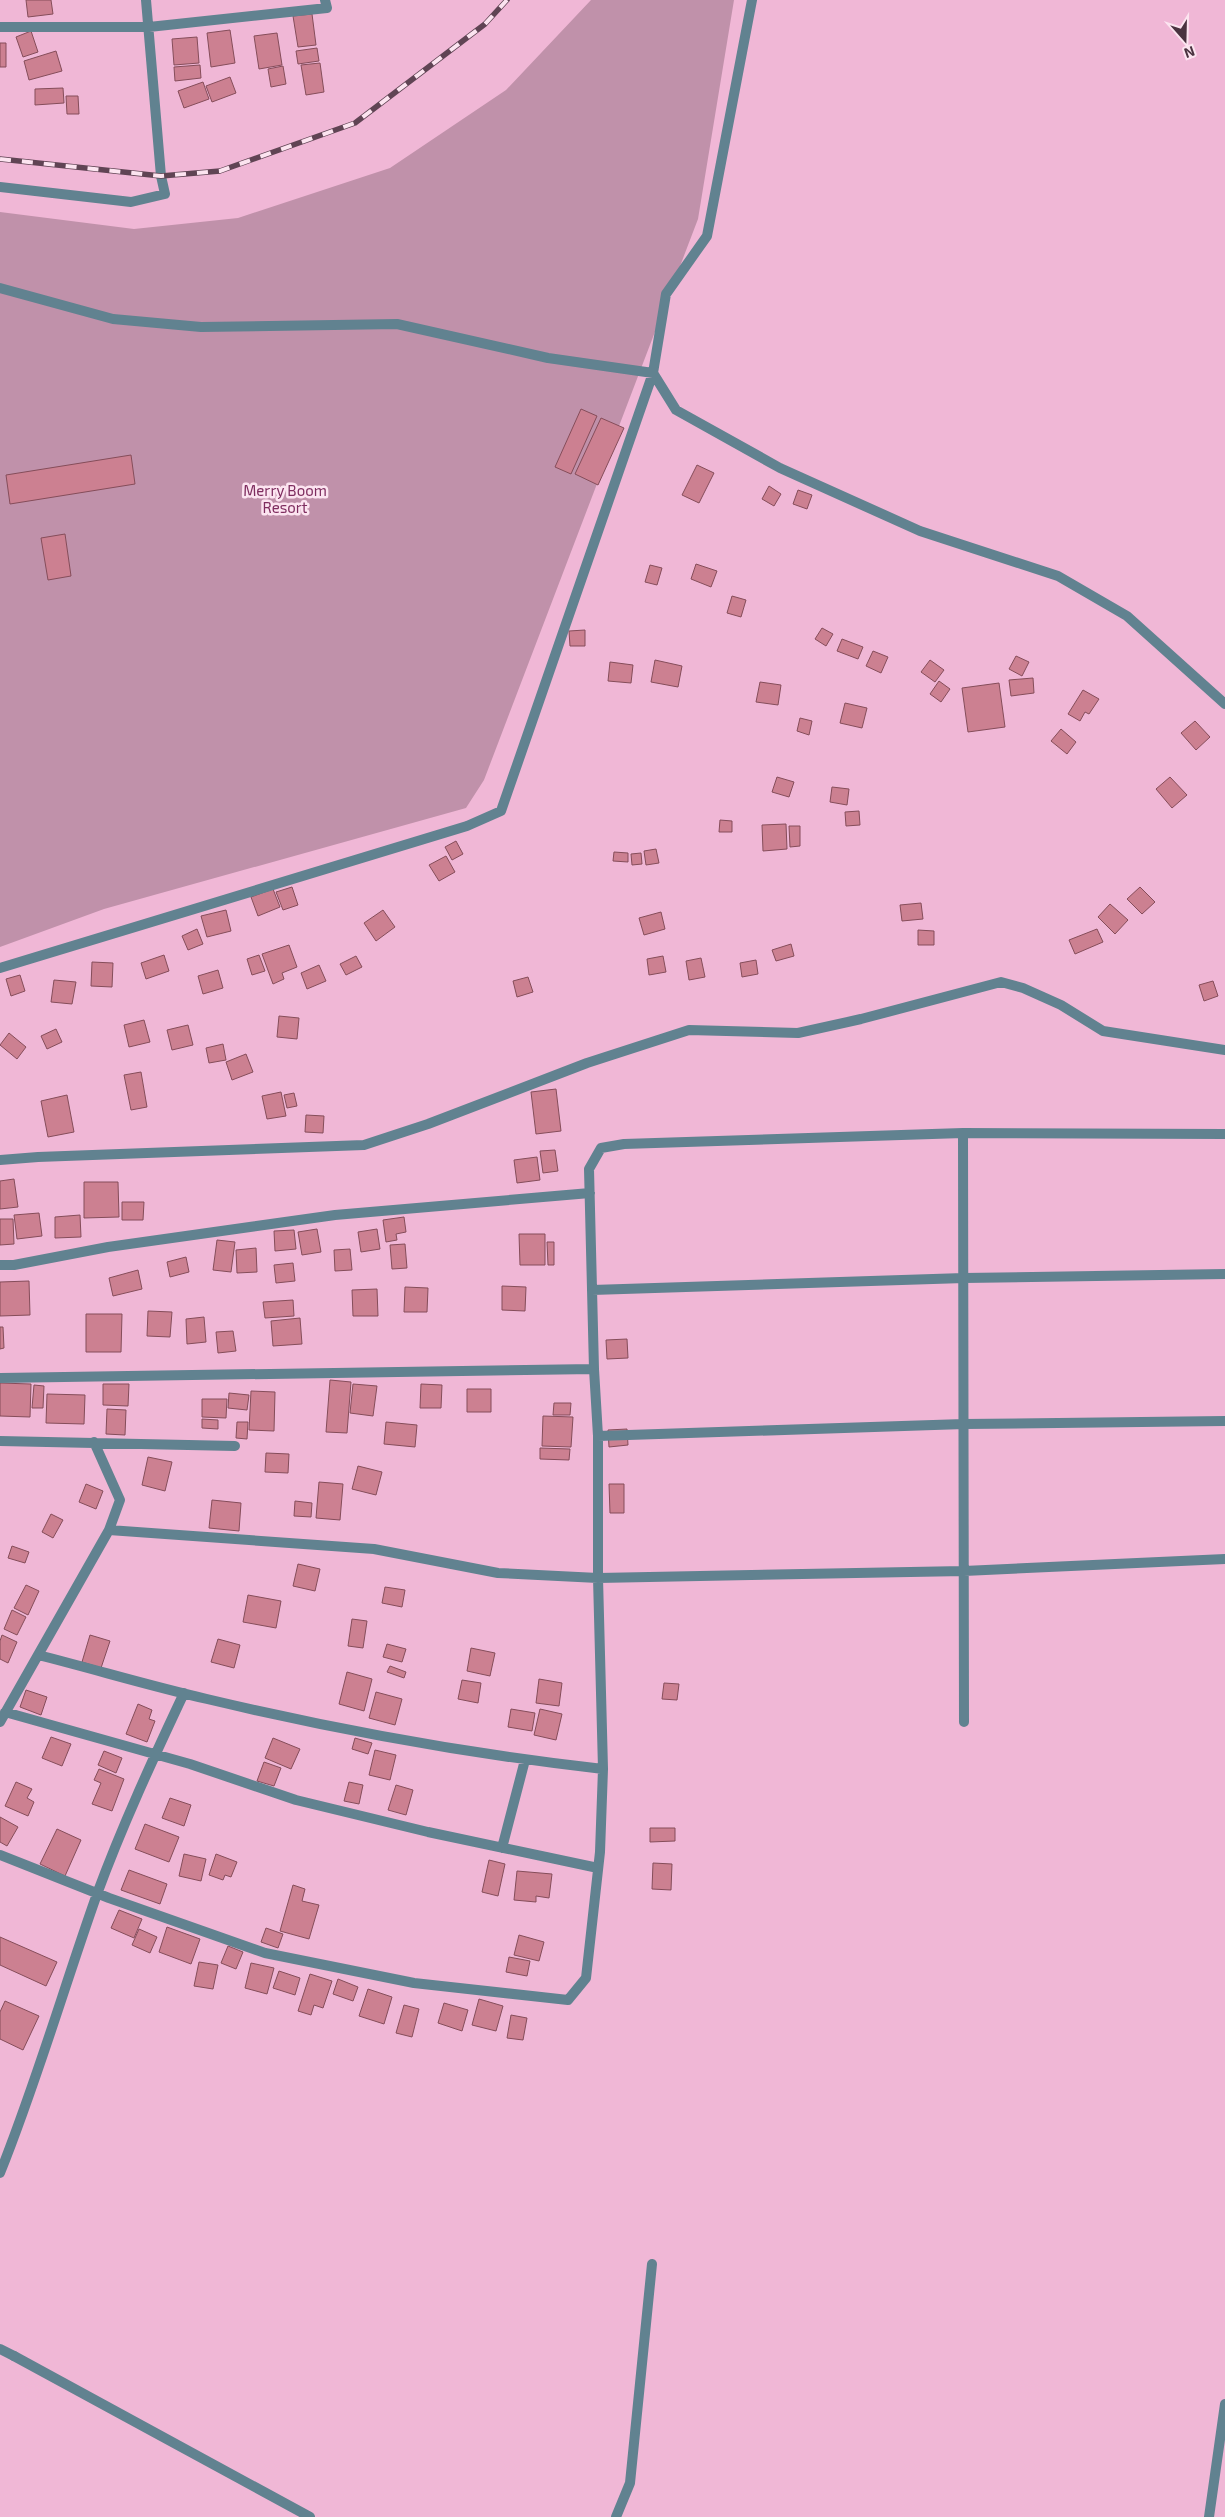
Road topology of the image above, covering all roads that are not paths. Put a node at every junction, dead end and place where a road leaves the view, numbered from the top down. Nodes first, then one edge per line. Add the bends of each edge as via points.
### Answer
1 (146, 0) edge
2 (325, 0) edge
3 (752, 0) edge
4 (149, 26) junction
5 (0, 27) edge
6 (0, 187) edge
7 (0, 288) edge
8 (653, 373) junction
9 (1225, 704) edge
10 (0, 968) edge
11 (1225, 1050) edge
12 (963, 1133) junction
13 (1225, 1134) edge
14 (0, 1160) edge
15 (590, 1193) junction
16 (0, 1265) edge
17 (1225, 1274) edge
18 (964, 1278) junction
19 (592, 1290) junction
20 (594, 1369) junction
21 (0, 1378) edge
22 (1225, 1421) edge
23 (964, 1424) junction
24 (598, 1436) junction
25 (0, 1441) edge
26 (94, 1442) junction
27 (235, 1446) dead end
28 (109, 1530) junction
29 (1225, 1559) edge
30 (964, 1571) junction
31 (598, 1578) junction
32 (38, 1655) junction
33 (184, 1693) junction
34 (5, 1712) junction
35 (0, 1722) edge
36 (964, 1722) dead end
37 (155, 1754) junction
38 (525, 1760) junction
39 (603, 1769) junction
40 (502, 1848) junction
41 (0, 1855) edge
42 (598, 1868) junction
43 (98, 1894) junction
44 (0, 2173) edge
45 (652, 2264) dead end
46 (0, 2348) edge
47 (1225, 2404) edge
48 (310, 2517) edge
49 (616, 2517) edge
50 (1209, 2517) edge

1 - 4 street
2 - 4 street via 327,8
3 - 8 street via 707,236 666,294
4 - 5 street
4 - 6 street via 165,194 131,202
7 - 8 street via 114,319 201,326 397,324 548,358
8 - 9 street via 676,410 780,468 920,530 1058,576 1128,616
8 - 10 street via 501,811 467,826
11 - 14 street via 1104,1031 1061,1005 1001,982 861,1020 798,1033 689,1030 587,1063 364,1145
12 - 13 street
12 - 15 street via 624,1144 601,1148 589,1169
12 - 18 street
15 - 16 street via 335,1215 216,1230
15 - 19 street
17 - 18 street
18 - 19 street
18 - 23 street
19 - 20 street
20 - 21 street
20 - 24 street
22 - 23 street
23 - 24 street
23 - 30 street
24 - 31 street
25 - 26 street
26 - 27 street
26 - 28 street via 120,1500
28 - 31 street via 374,1548 498,1573
28 - 32 street
29 - 30 street
30 - 31 street
30 - 36 street
31 - 39 street
32 - 33 street
32 - 34 street
33 - 37 street
33 - 38 street via 315,1724
34 - 35 street
34 - 37 street
37 - 40 street via 296,1800
37 - 43 street
38 - 39 street
38 - 40 street
39 - 42 street
40 - 42 street
41 - 43 street
42 - 43 street via 586,1978 568,2000 414,1983 265,1953
43 - 44 street
45 - 49 street via 630,2483
46 - 48 street
47 - 50 street

